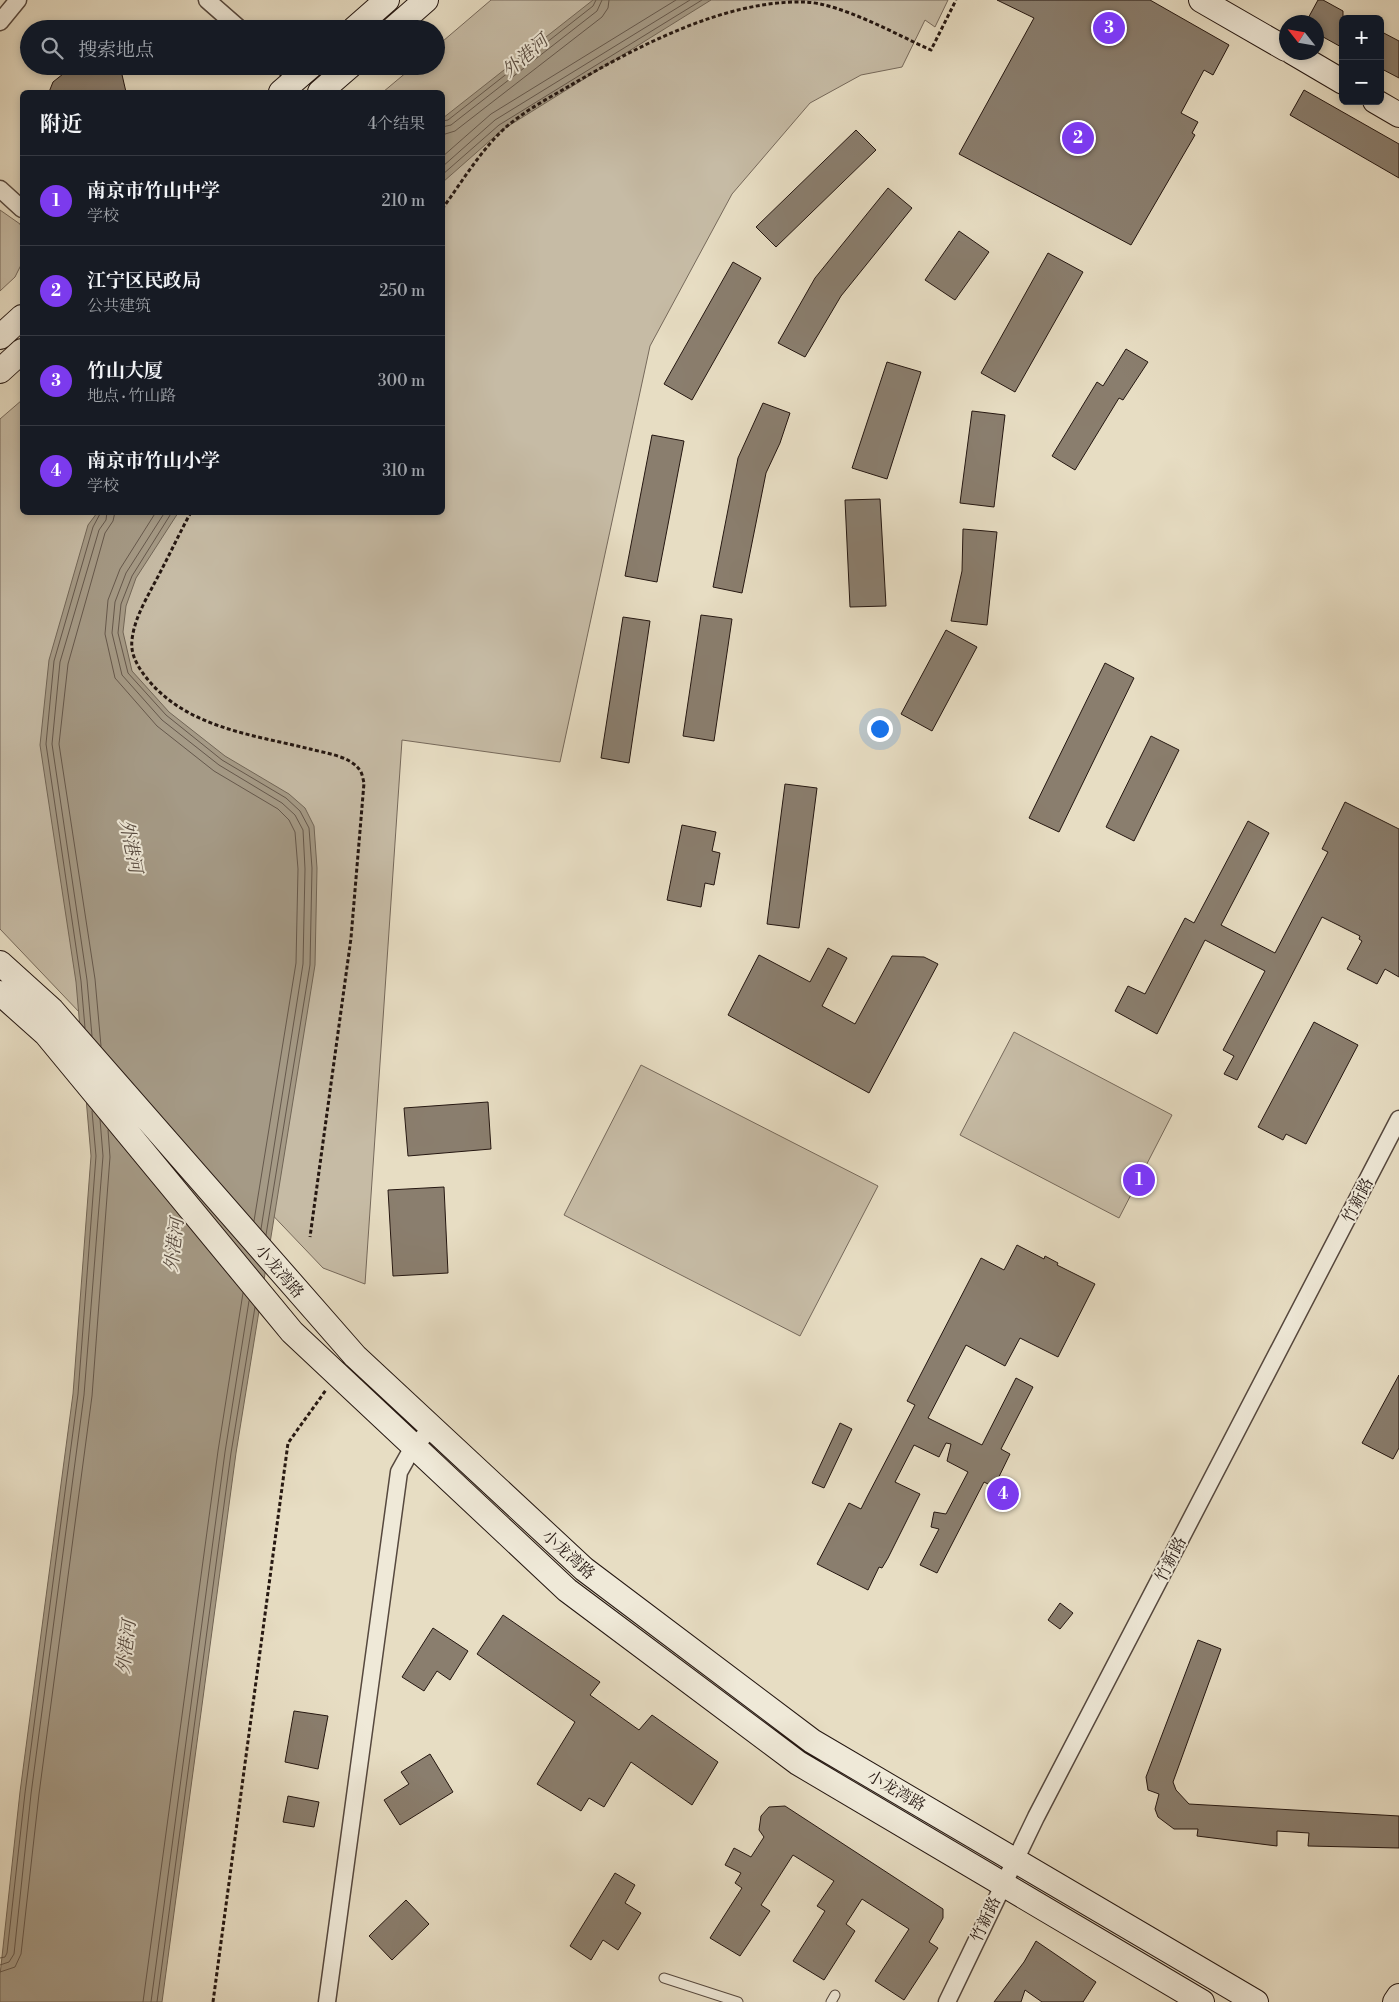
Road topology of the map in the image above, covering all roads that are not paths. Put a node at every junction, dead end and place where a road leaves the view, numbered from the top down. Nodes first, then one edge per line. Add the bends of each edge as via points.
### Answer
1 (18, 0) edge
2 (207, 0) edge
3 (387, 0) edge
4 (426, 0) edge
5 (1202, 0) edge
6 (230, 20) edge
7 (364, 20) edge
8 (403, 20) edge
9 (0, 22) edge
10 (1279, 46) edge
11 (1306, 60) edge
12 (340, 75) edge
13 (1339, 80) edge
14 (322, 90) edge
15 (1383, 105) edge
16 (1399, 115) edge
17 (0, 189) edge
18 (20, 207) edge
19 (20, 319) edge
20 (0, 337) edge
21 (20, 353) edge
22 (0, 370) edge
23 (0, 963) edge
24 (0, 994) edge
25 (1399, 1119) edge
26 (432, 1428) junction
27 (413, 1447) junction
28 (1014, 1860) junction
29 (1002, 1884) junction
30 (664, 1978) dead end
31 (1399, 1996) edge
32 (327, 2002) edge
33 (738, 2002) edge
34 (947, 2002) edge
35 (1202, 2002) edge
36 (1256, 2002) edge
37 (1395, 2002) edge

1 - 9 street
2 - 6 street
3 - 7 main road
4 - 8 main road
5 - 10 main road
11 - 13 main road
12 - 14 main road
15 - 16 main road
17 - 18 street
19 - 20 main road
21 - 22 main road
23 - 26 main road, 小龙湾路 via 52,1010 355,1356
24 - 27 main road, 小龙湾路 via 46,1034 292,1332
25 - 28 street, 竹新路
26 - 27 street
26 - 28 main road, 小龙湾路 via 584,1569 812,1741
27 - 29 main road, 小龙湾路 via 566,1590 790,1757
27 - 32 street via 399,1472
28 - 29 street, 竹新路
28 - 36 main road, 小龙湾路
29 - 34 street, 竹新路
29 - 35 main road, 小龙湾路
30 - 33 lane
31 - 37 main road

